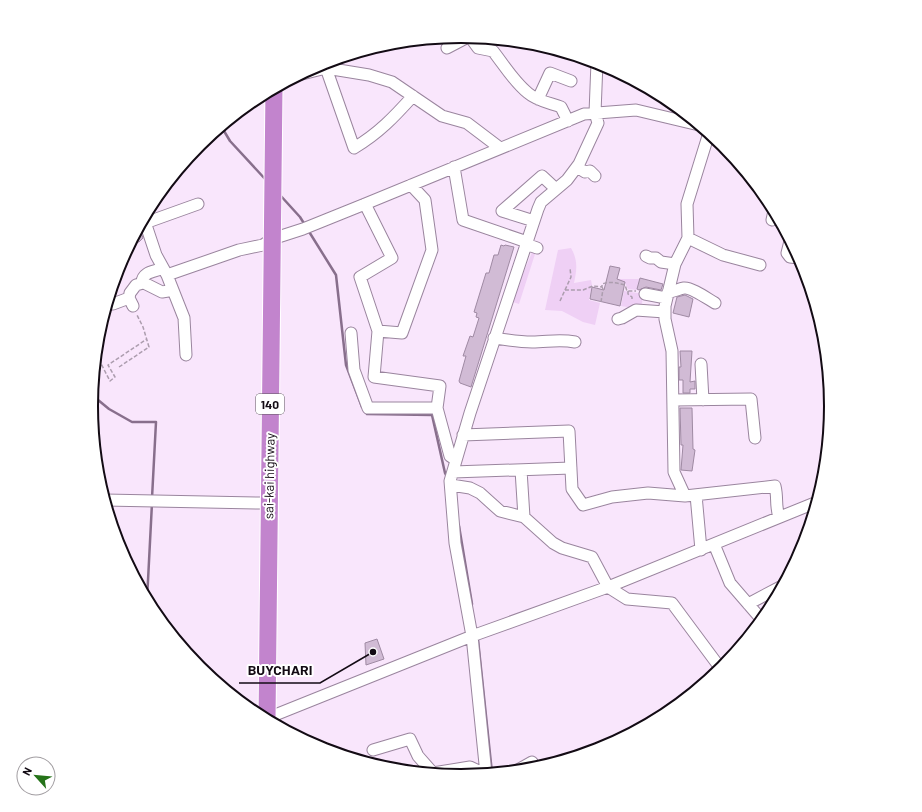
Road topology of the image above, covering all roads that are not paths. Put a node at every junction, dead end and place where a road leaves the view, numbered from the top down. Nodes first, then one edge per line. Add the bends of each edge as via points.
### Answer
1 (457, 43) edge
2 (474, 44) edge
3 (447, 48) dead end
4 (328, 68) edge
5 (326, 69) edge
6 (597, 70) edge
7 (571, 81) dead end
8 (274, 96) edge
9 (413, 96) junction
10 (538, 99) junction
11 (264, 101) edge
12 (595, 113) junction
13 (568, 121) junction
14 (687, 122) edge
15 (707, 139) edge
16 (500, 148) junction
17 (576, 166) junction
18 (454, 167) junction
19 (594, 176) dead end
20 (411, 185) junction
21 (556, 189) junction
22 (198, 204) dead end
23 (365, 204) junction
24 (150, 219) edge
25 (534, 221) junction
26 (146, 226) edge
27 (688, 238) junction
28 (267, 242) junction
29 (526, 243) junction
30 (537, 248) dead end
31 (788, 248) edge
32 (646, 256) dead end
33 (792, 257) edge
34 (675, 264) junction
35 (760, 265) dead end
36 (165, 272) junction
37 (143, 283) junction
38 (172, 287) junction
39 (645, 294) road end
40 (667, 295) junction
41 (715, 303) dead end
42 (113, 304) dead end
43 (665, 312) junction
44 (618, 319) dead end
45 (378, 331) junction
46 (351, 333) dead end
47 (494, 338) junction
48 (575, 342) dead end
49 (186, 355) dead end
50 (701, 364) dead end
51 (674, 400) junction
52 (703, 400) junction
53 (437, 408) junction
54 (463, 435) junction
55 (755, 438) dead end
56 (456, 460) junction
57 (571, 468) junction
58 (521, 470) junction
59 (451, 479) junction
60 (691, 495) junction
61 (110, 500) edge
62 (260, 503) junction
63 (811, 505) edge
64 (524, 516) junction
65 (779, 517) junction
66 (714, 544) junction
67 (701, 550) junction
68 (608, 587) junction
69 (774, 590) edge
70 (748, 604) junction
71 (758, 615) edge
72 (472, 636) junction
73 (717, 664) edge
74 (264, 711) edge
75 (264, 711) edge
76 (271, 715) edge
77 (373, 750) dead end
78 (428, 767) edge
79 (473, 768) edge
80 (485, 768) edge
81 (458, 769) edge

1 - 3 street
2 - 10 street via 478,48 493,51 528,94
4 - 9 street via 369,75 392,82
5 - 9 street via 354,148 385,127
6 - 12 street
7 - 10 street via 550,73
8 - 28 highway, sai-kai highway / 140
9 - 16 street via 442,116 467,123
10 - 13 street via 561,106
11 - 28 highway, sai-kai highway / 140
12 - 13 street via 584,114
12 - 14 street via 636,110
12 - 17 street via 598,123
13 - 16 street
15 - 27 street via 687,204
16 - 18 street
17 - 19 street via 585,172 590,171
17 - 21 street via 567,180
18 - 20 street
18 - 29 street via 463,220
20 - 23 street
20 - 45 street via 425,200 432,250 402,333
21 - 25 street via 542,202
21 - 25 street via 542,176 502,211
22 - 24 street
23 - 28 street
23 - 45 street via 392,258 360,277
25 - 29 street
26 - 36 street
27 - 34 street
27 - 35 street via 723,255
28 - 36 street
28 - 62 highway, sai-kai highway / 140
28 - 74 highway, sai-kai highway / 140
29 - 30 street
29 - 47 street
31 - 33 street via 787,253
32 - 34 street
34 - 40 street
36 - 37 street via 145,275
36 - 38 street
37 - 38 street via 162,292
37 - 42 street via 133,286 131,302
38 - 49 street via 184,318
39 - 40 street
40 - 41 street via 688,288
40 - 43 street
43 - 44 street via 636,310
43 - 51 street via 672,351
45 - 53 street via 374,377 440,386
46 - 53 street via 354,370 368,408
47 - 48 street via 532,342 562,339
47 - 54 street
50 - 52 street
51 - 52 street
51 - 60 street via 674,472
52 - 55 street via 751,399
53 - 56 street via 450,456
54 - 56 street
54 - 57 street via 569,431
56 - 59 street
57 - 58 street
57 - 60 street via 572,490 583,505 612,496 648,493
58 - 59 street
58 - 64 street
59 - 64 street via 480,493 500,511
59 - 72 street via 455,543
60 - 65 street via 775,486
60 - 67 street
61 - 62 street
62 - 75 highway, sai-kai highway / 140
63 - 65 street
64 - 68 street via 553,543 592,557
65 - 66 street
66 - 67 street
66 - 70 street via 730,583
67 - 68 street
68 - 72 street
68 - 73 street via 627,599 672,603
69 - 70 street
70 - 71 street
72 - 76 street
72 - 80 street
77 - 78 street via 410,739 418,756
79 - 81 street

